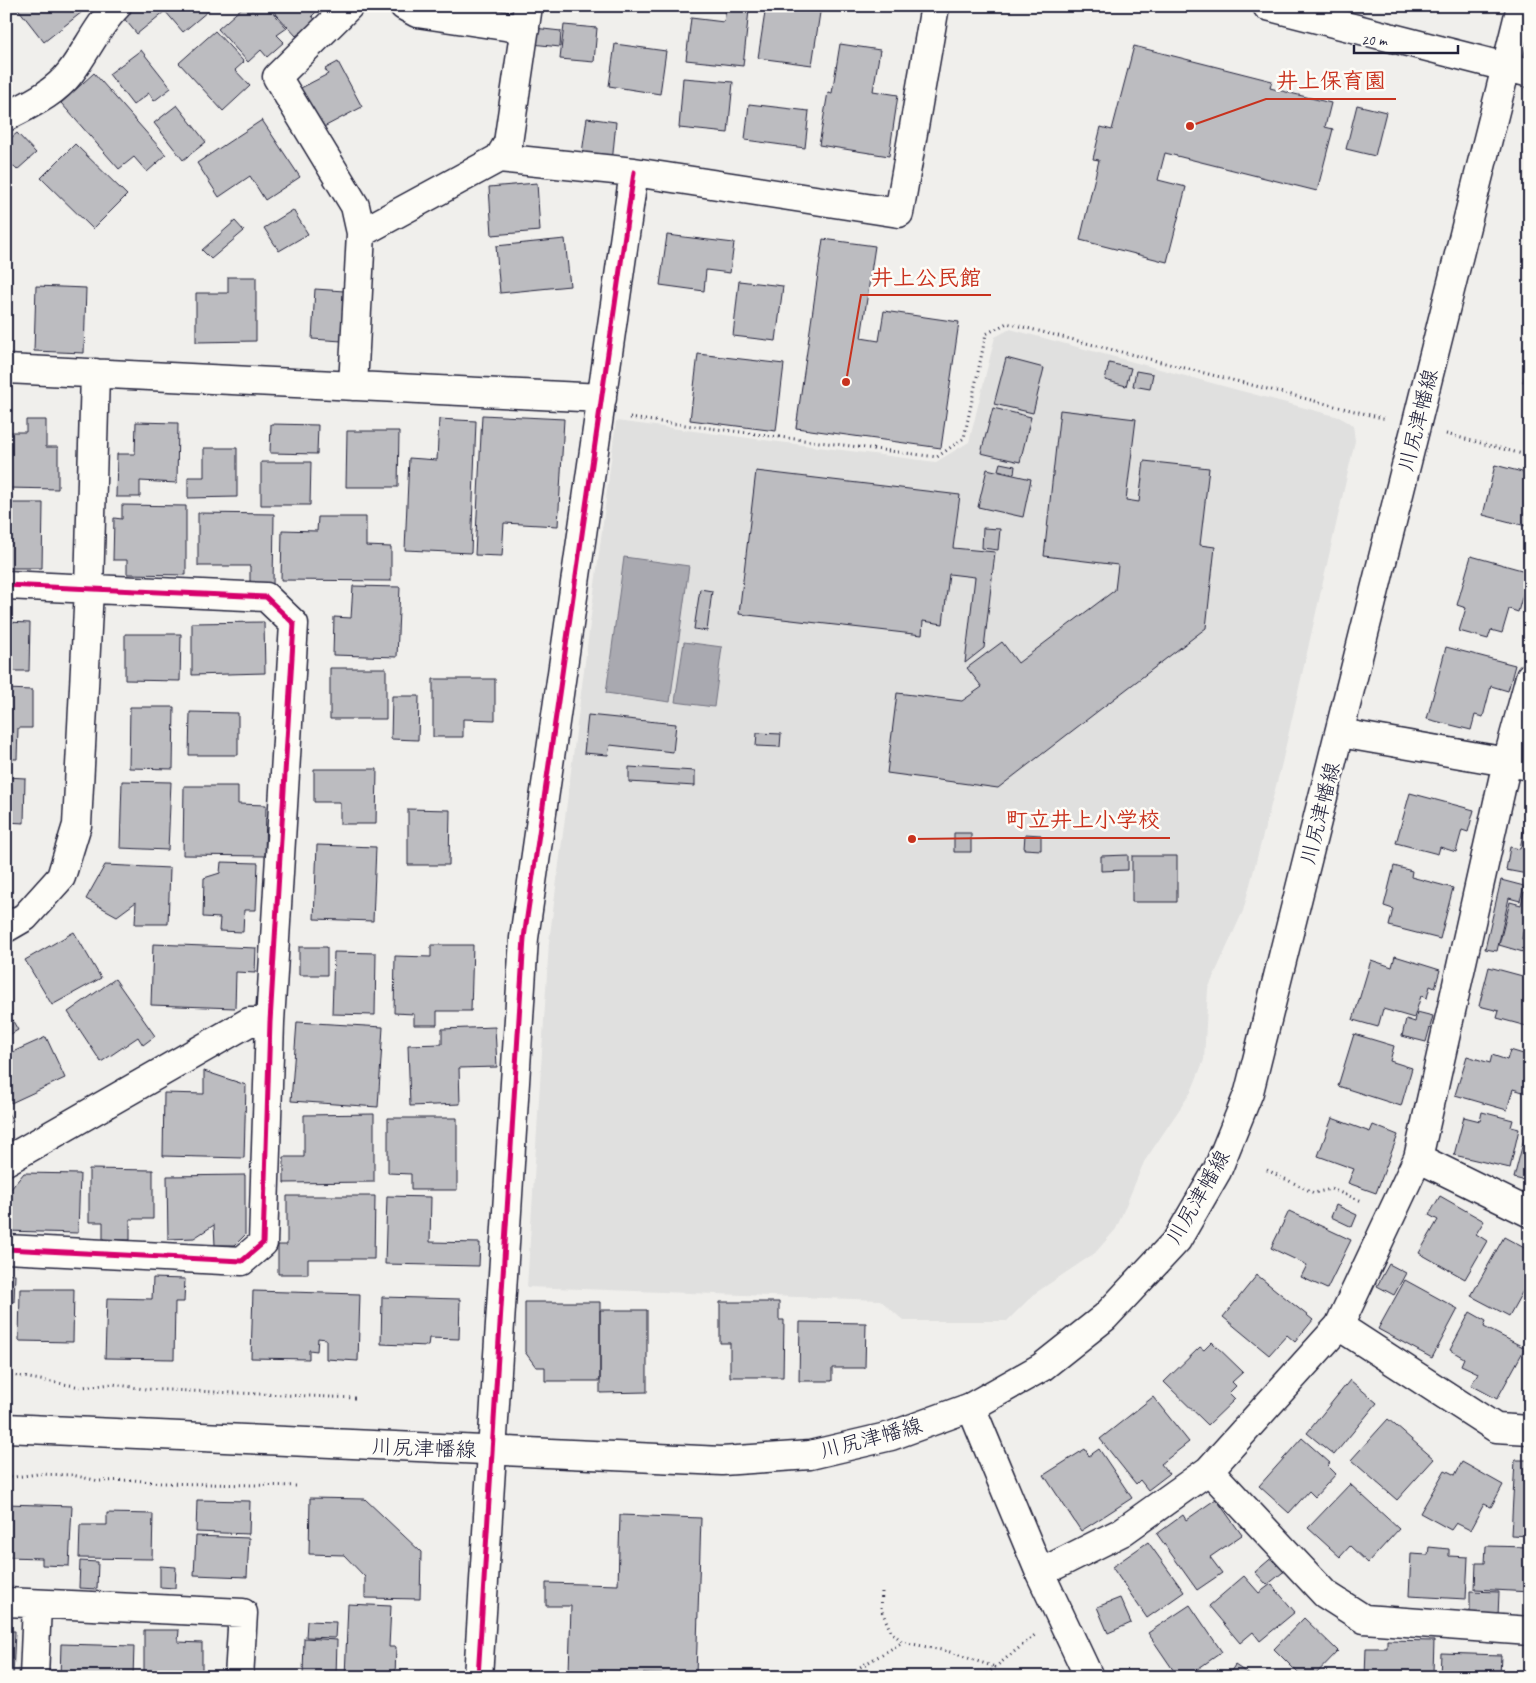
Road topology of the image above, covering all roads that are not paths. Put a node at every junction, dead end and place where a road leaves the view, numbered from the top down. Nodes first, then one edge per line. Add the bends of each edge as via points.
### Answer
1 (117, 6) edge
2 (349, 6) edge
3 (404, 6) edge
4 (935, 6) edge
5 (1267, 6) edge
6 (1521, 6) edge
7 (526, 18) edge
8 (1518, 70) edge
9 (6, 117) edge
10 (499, 158) junction
11 (634, 172) junction
12 (361, 234) junction
13 (6, 368) edge
14 (95, 373) junction
15 (353, 386) junction
16 (601, 406) junction
17 (6, 585) edge
18 (89, 589) junction
19 (1530, 677) edge
20 (1340, 733) junction
21 (1518, 764) edge
22 (6, 928) edge
23 (270, 1022) junction
24 (1418, 1158) junction
25 (6, 1161) edge
26 (1530, 1213) edge
27 (6, 1250) edge
28 (1339, 1326) junction
29 (971, 1407) junction
30 (6, 1428) edge
31 (1530, 1430) edge
32 (491, 1450) junction
33 (1209, 1470) junction
34 (1040, 1573) junction
35 (6, 1602) edge
36 (37, 1604) junction
37 (1530, 1631) edge
38 (34, 1677) edge
39 (239, 1677) edge
40 (478, 1677) edge
41 (1089, 1677) edge

1 - 9 street via 104,19 70,73 53,90
2 - 12 street via 277,77 354,206
3 - 7 street via 417,13
4 - 11 street via 899,213
5 - 8 street
6 - 8 street, 川尻津幡線
7 - 10 street via 508,143
8 - 20 street, 川尻津幡線 via 1417,427
10 - 11 street
10 - 12 street
11 - 16 street
12 - 15 street
13 - 14 street
14 - 15 street
14 - 18 street
15 - 16 street
16 - 32 street via 524,938
17 - 18 street
18 - 22 street via 77,825 61,878 25,917
18 - 23 street via 266,597 294,624
19 - 21 street
20 - 21 street
20 - 29 street, 川尻津幡線 via 1249,1092 1217,1172 1177,1240 1105,1317 1042,1368
21 - 24 street
23 - 25 street via 249,1022
23 - 27 street via 263,1243 242,1261
24 - 26 street
24 - 28 street
28 - 31 street via 1496,1428
28 - 33 street
29 - 32 street, 川尻津幡線 via 891,1436 810,1454 722,1461
29 - 34 street
30 - 32 street, 川尻津幡線
32 - 40 street
33 - 34 street via 1122,1532
33 - 37 street via 1325,1594 1364,1619
34 - 41 street
35 - 36 street
36 - 38 street
36 - 39 street via 243,1613

